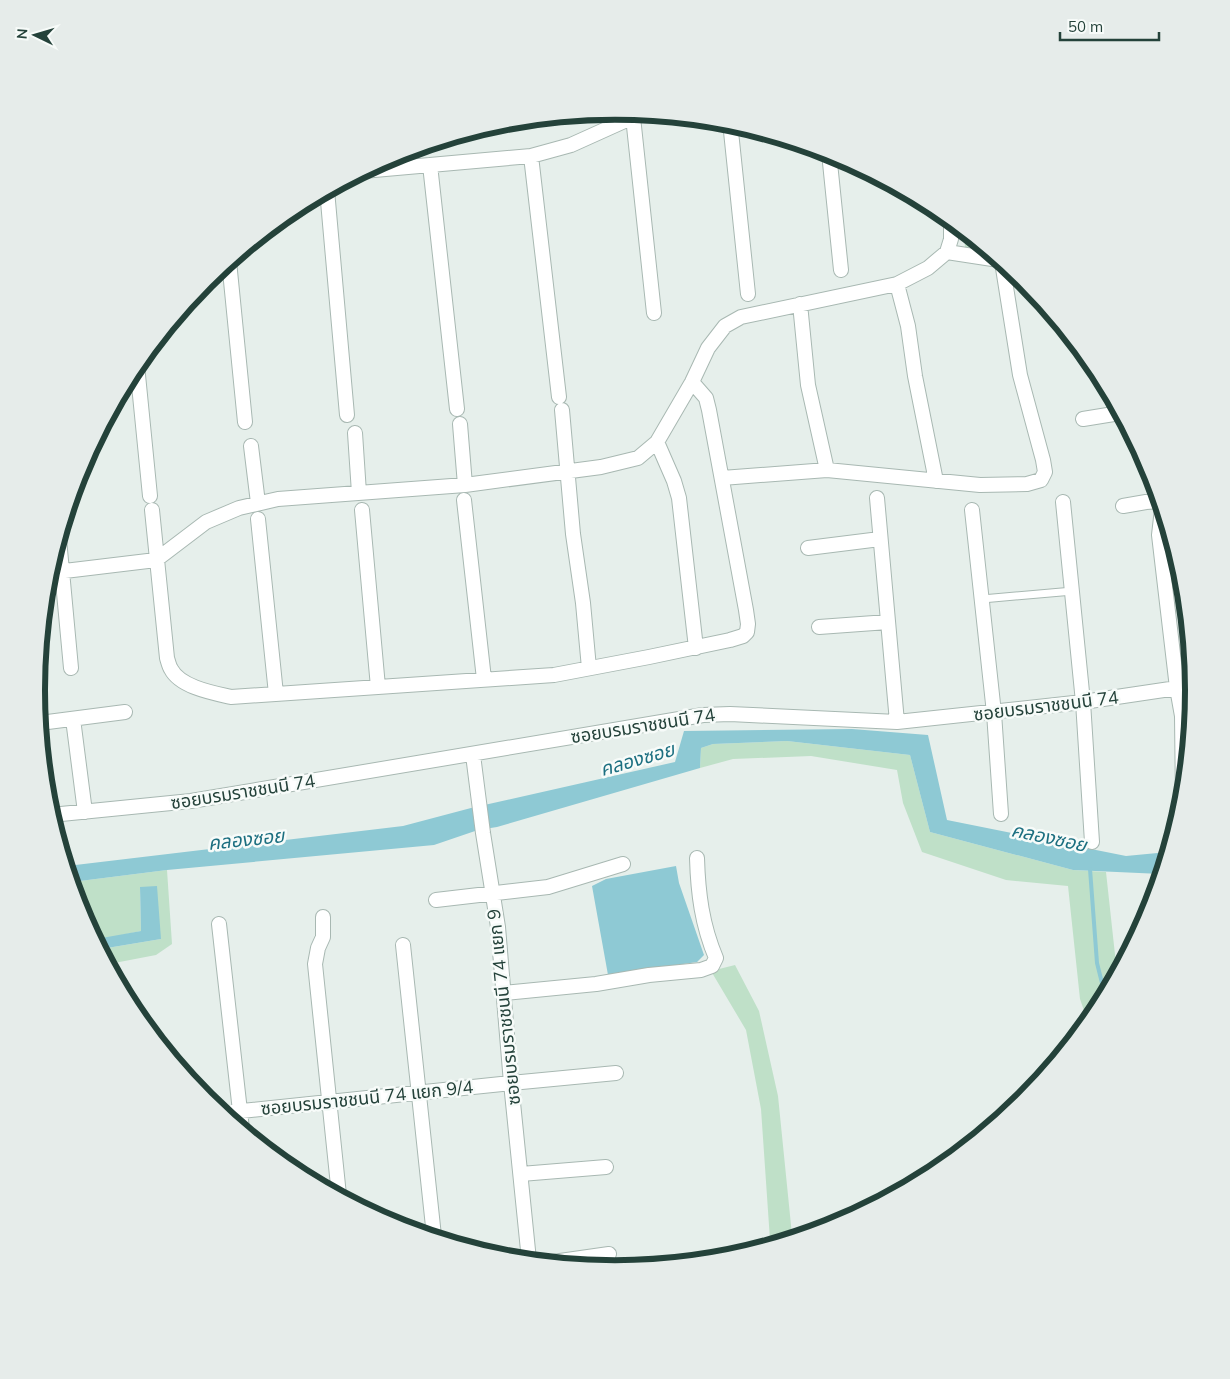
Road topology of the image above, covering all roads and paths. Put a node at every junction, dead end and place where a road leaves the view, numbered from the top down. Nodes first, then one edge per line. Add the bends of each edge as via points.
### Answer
1 (627, 120) edge
2 (638, 121) edge
3 (731, 131) edge
4 (531, 156) junction
5 (830, 162) edge
6 (430, 166) junction
7 (382, 170) edge
8 (328, 197) edge
9 (951, 229) edge
10 (948, 252) junction
11 (988, 259) edge
12 (230, 269) edge
13 (841, 270) dead end
14 (1003, 272) edge
15 (897, 284) junction
16 (748, 294) dead end
17 (800, 304) junction
18 (654, 313) dead end
19 (137, 379) edge
20 (692, 382) junction
21 (457, 409) dead end
22 (1114, 414) edge
23 (347, 415) dead end
24 (1083, 419) dead end
25 (245, 422) dead end
26 (460, 424) dead end
27 (355, 433) dead end
28 (657, 442) junction
29 (251, 446) dead end
30 (568, 470) junction
31 (827, 470) junction
32 (722, 478) junction
33 (936, 481) junction
34 (464, 485) junction
35 (359, 493) junction
36 (150, 496) dead end
37 (877, 498) dead end
38 (464, 500) dead end
39 (1062, 502) dead end
40 (1154, 502) edge
41 (258, 503) junction
42 (1123, 506) dead end
43 (152, 510) dead end
44 (362, 510) dead end
45 (972, 510) dead end
46 (258, 519) dead end
47 (1160, 522) edge
48 (880, 539) junction
49 (808, 548) dead end
50 (61, 555) edge
51 (156, 560) junction
52 (63, 571) junction
53 (57, 572) edge
54 (1073, 591) junction
55 (982, 600) junction
56 (888, 622) junction
57 (820, 627) dead end
58 (696, 648) junction
59 (71, 668) dead end
60 (589, 668) junction
61 (484, 679) junction
62 (378, 687) junction
63 (1177, 688) junction
64 (276, 694) junction
65 (1084, 702) junction
66 (125, 712) dead end
67 (994, 713) junction
68 (73, 718) junction
69 (46, 722) edge
70 (897, 722) junction
71 (1182, 743) edge
72 (473, 754) junction
73 (85, 812) junction
74 (59, 814) edge
75 (1001, 814) dead end
76 (1092, 842) dead end
77 (697, 858) dead end
78 (623, 864) dead end
79 (492, 895) junction
80 (436, 900) dead end
81 (323, 917) dead end
82 (219, 924) dead end
83 (403, 945) dead end
84 (504, 992) junction
85 (616, 1073) dead end
86 (511, 1082) junction
87 (419, 1092) junction
88 (329, 1102) junction
89 (240, 1111) junction
90 (232, 1112) edge
91 (241, 1120) edge
92 (606, 1167) dead end
93 (521, 1174) junction
94 (339, 1188) edge
95 (433, 1229) edge
96 (528, 1253) edge
97 (609, 1254) dead end
98 (580, 1258) edge

1 - 4 street via 571,145
2 - 18 street
3 - 16 street
4 - 6 street
4 - 30 street
5 - 13 street
6 - 7 street
6 - 21 street
8 - 23 street
9 - 10 street
10 - 11 street
10 - 15 street via 928,268
12 - 25 street
14 - 33 street via 1020,375 1045,472 1041,480 1027,484
15 - 17 street
15 - 33 street via 908,326
17 - 20 street via 741,317 725,326 708,348
17 - 31 street via 808,385
19 - 36 street
20 - 28 street
20 - 32 street via 706,398
22 - 24 street
26 - 34 street
27 - 35 street
28 - 30 street via 638,458 601,467
28 - 58 street via 679,498
29 - 41 street
30 - 34 street
30 - 60 street
31 - 32 street
31 - 33 street
32 - 58 street via 748,624 743,636
34 - 35 street
35 - 41 street
37 - 48 street
38 - 61 street
39 - 54 street
40 - 42 street
41 - 51 street via 206,522
43 - 51 street
44 - 62 street
45 - 55 street
46 - 64 street
47 - 63 street
48 - 49 street
48 - 56 street
50 - 52 street
51 - 52 street
51 - 64 street via 167,658 177,678 196,688 231,697
52 - 53 street
52 - 59 street
54 - 55 lane
54 - 65 street
55 - 67 street
56 - 57 street
56 - 70 street
58 - 60 street
60 - 61 street
61 - 62 street
62 - 64 street
63 - 65 street, ซอยบรมราชชนนี 74
63 - 71 street
65 - 67 street, ซอยบรมราชชนนี 74
65 - 76 street
66 - 68 street
67 - 70 street, ซอยบรมราชชนนี 74
67 - 75 street
68 - 69 street
68 - 73 street
70 - 72 street, ซอยบรมราชชนนี 74 via 703,715
72 - 73 street, ซอยบรมราชชนนี 74 via 191,801
72 - 79 street, ซอยบรมราชชนนี 74 แยก 9
73 - 74 street, ซอยบรมราชชนนี 74
77 - 84 street via 702,916 716,958 712,966 596,984
78 - 79 street via 548,887
79 - 80 street
79 - 84 street, ซอยบรมราชชนนี 74 แยก 9
81 - 88 street via 323,936 315,964
82 - 89 street
83 - 87 street
84 - 86 street, ซอยบรมราชชนนี 74 แยก 9
85 - 86 street, ซอยบรมราชชนนี 74 แยก 9/4
86 - 87 street, ซอยบรมราชชนนี 74 แยก 9/4
86 - 93 street, ซอยบรมราชชนนี 74 แยก 9
87 - 88 street, ซอยบรมราชชนนี 74 แยก 9/4
87 - 95 street
88 - 89 street, ซอยบรมราชชนนี 74 แยก 9/4
88 - 94 street
89 - 90 street, ซอยบรมราชชนนี 74 แยก 9/4
89 - 91 street
92 - 93 street
93 - 96 street, ซอยบรมราชชนนี 74 แยก 9
97 - 98 street

